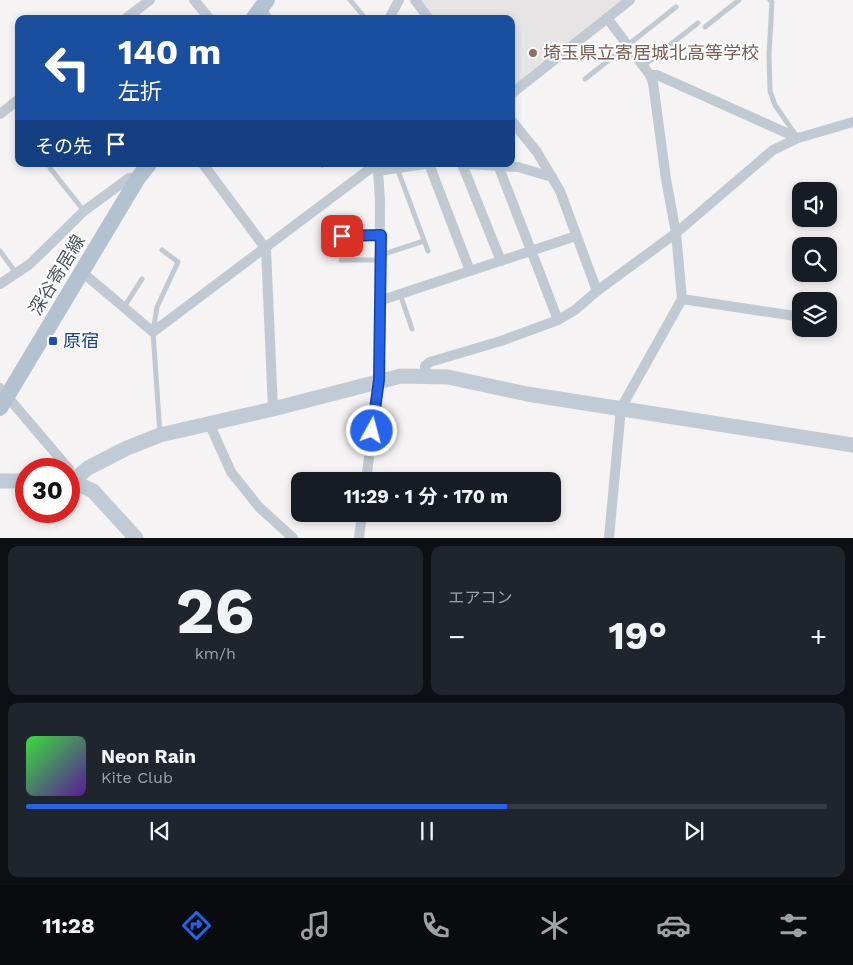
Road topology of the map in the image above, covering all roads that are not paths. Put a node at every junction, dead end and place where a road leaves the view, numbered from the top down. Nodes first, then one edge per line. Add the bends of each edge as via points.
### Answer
1 (150, 0) edge
2 (194, 0) edge
3 (350, 0) edge
4 (399, 0) edge
5 (415, 0) edge
6 (630, 0) edge
7 (739, 0) edge
8 (770, 0) edge
9 (676, 7) dead end
10 (130, 15) edge
11 (207, 15) edge
12 (363, 15) edge
13 (391, 15) edge
14 (426, 15) edge
15 (607, 18) junction
16 (698, 23) dead end
17 (705, 27) dead end
18 (627, 44) junction
19 (643, 66) junction
20 (650, 75) junction
21 (585, 79) dead end
22 (515, 91) edge
23 (15, 103) edge
24 (0, 114) edge
25 (853, 122) edge
26 (515, 125) edge
27 (798, 138) junction
28 (515, 166) edge
29 (147, 167) edge
30 (205, 167) edge
31 (376, 167) edge
32 (404, 167) edge
33 (428, 167) edge
34 (463, 167) edge
35 (499, 167) edge
36 (50, 168) dead end
37 (397, 168) junction
38 (552, 177) junction
39 (138, 178) junction
40 (84, 211) junction
41 (676, 233) junction
42 (381, 235) junction
43 (342, 236) dead end
44 (576, 236) junction
45 (424, 241) junction
46 (266, 249) junction
47 (162, 250) dead end
48 (0, 251) edge
49 (531, 251) junction
50 (428, 252) dead end
51 (381, 257) junction
52 (341, 260) dead end
53 (501, 261) junction
54 (470, 271) junction
55 (82, 272) junction
56 (16, 273) junction
57 (142, 279) dead end
58 (0, 284) edge
59 (597, 291) junction
60 (400, 294) junction
61 (682, 299) junction
62 (379, 301) junction
63 (124, 307) junction
64 (792, 316) edge
65 (558, 320) junction
66 (412, 329) dead end
67 (153, 332) junction
68 (426, 375) junction
69 (379, 380) junction
70 (2, 397) edge
71 (622, 408) junction
72 (273, 410) junction
73 (209, 423) junction
74 (160, 435) junction
75 (853, 445) edge
76 (59, 458) edge
77 (367, 472) edge
78 (80, 474) edge
79 (0, 481) edge
80 (15, 481) edge
81 (80, 485) edge
82 (361, 522) edge
83 (136, 538) edge
84 (294, 538) edge
85 (359, 538) edge
86 (609, 538) edge

1 - 10 street
2 - 11 street
3 - 12 lane
4 - 13 street
5 - 14 street
6 - 15 street
7 - 17 lane
8 - 27 lane via 770,91 775,105
9 - 18 lane
15 - 18 street
15 - 22 street
16 - 19 lane
18 - 19 street
18 - 21 lane
19 - 20 street
20 - 27 street via 657,75
20 - 41 street
23 - 24 street
25 - 27 street
26 - 38 street
27 - 41 street via 773,150
28 - 38 street
29 - 39 main road, 深谷寄居線
30 - 46 street
31 - 37 street
31 - 42 street
31 - 46 street
32 - 37 street
33 - 54 street
34 - 53 street
35 - 49 street
36 - 40 lane
37 - 45 lane
38 - 44 street
39 - 40 street via 129,178
39 - 55 main road, 深谷寄居線
40 - 56 street via 51,245
41 - 59 street
41 - 61 street
42 - 43 lane
42 - 51 street
44 - 49 street
44 - 59 street
45 - 50 lane
45 - 51 lane
46 - 67 street
46 - 72 street
47 - 67 lane via 178,262 156,307
48 - 56 lane
49 - 53 street
49 - 65 street
51 - 52 lane
51 - 62 street
53 - 54 street
54 - 60 street
55 - 63 street
55 - 70 main road, 深谷寄居線
56 - 58 street
57 - 63 lane
59 - 65 street
60 - 62 street
60 - 66 lane
61 - 64 street
61 - 71 street
62 - 69 street
63 - 67 street
65 - 68 street via 430,362 425,366
67 - 74 lane
68 - 69 street
68 - 71 street
69 - 72 street
69 - 77 street
70 - 76 street
71 - 75 street
71 - 86 street
72 - 73 street
73 - 74 street
73 - 84 street via 231,472 259,507
74 - 78 street via 126,448
79 - 80 street
81 - 83 street via 93,491
82 - 85 street

